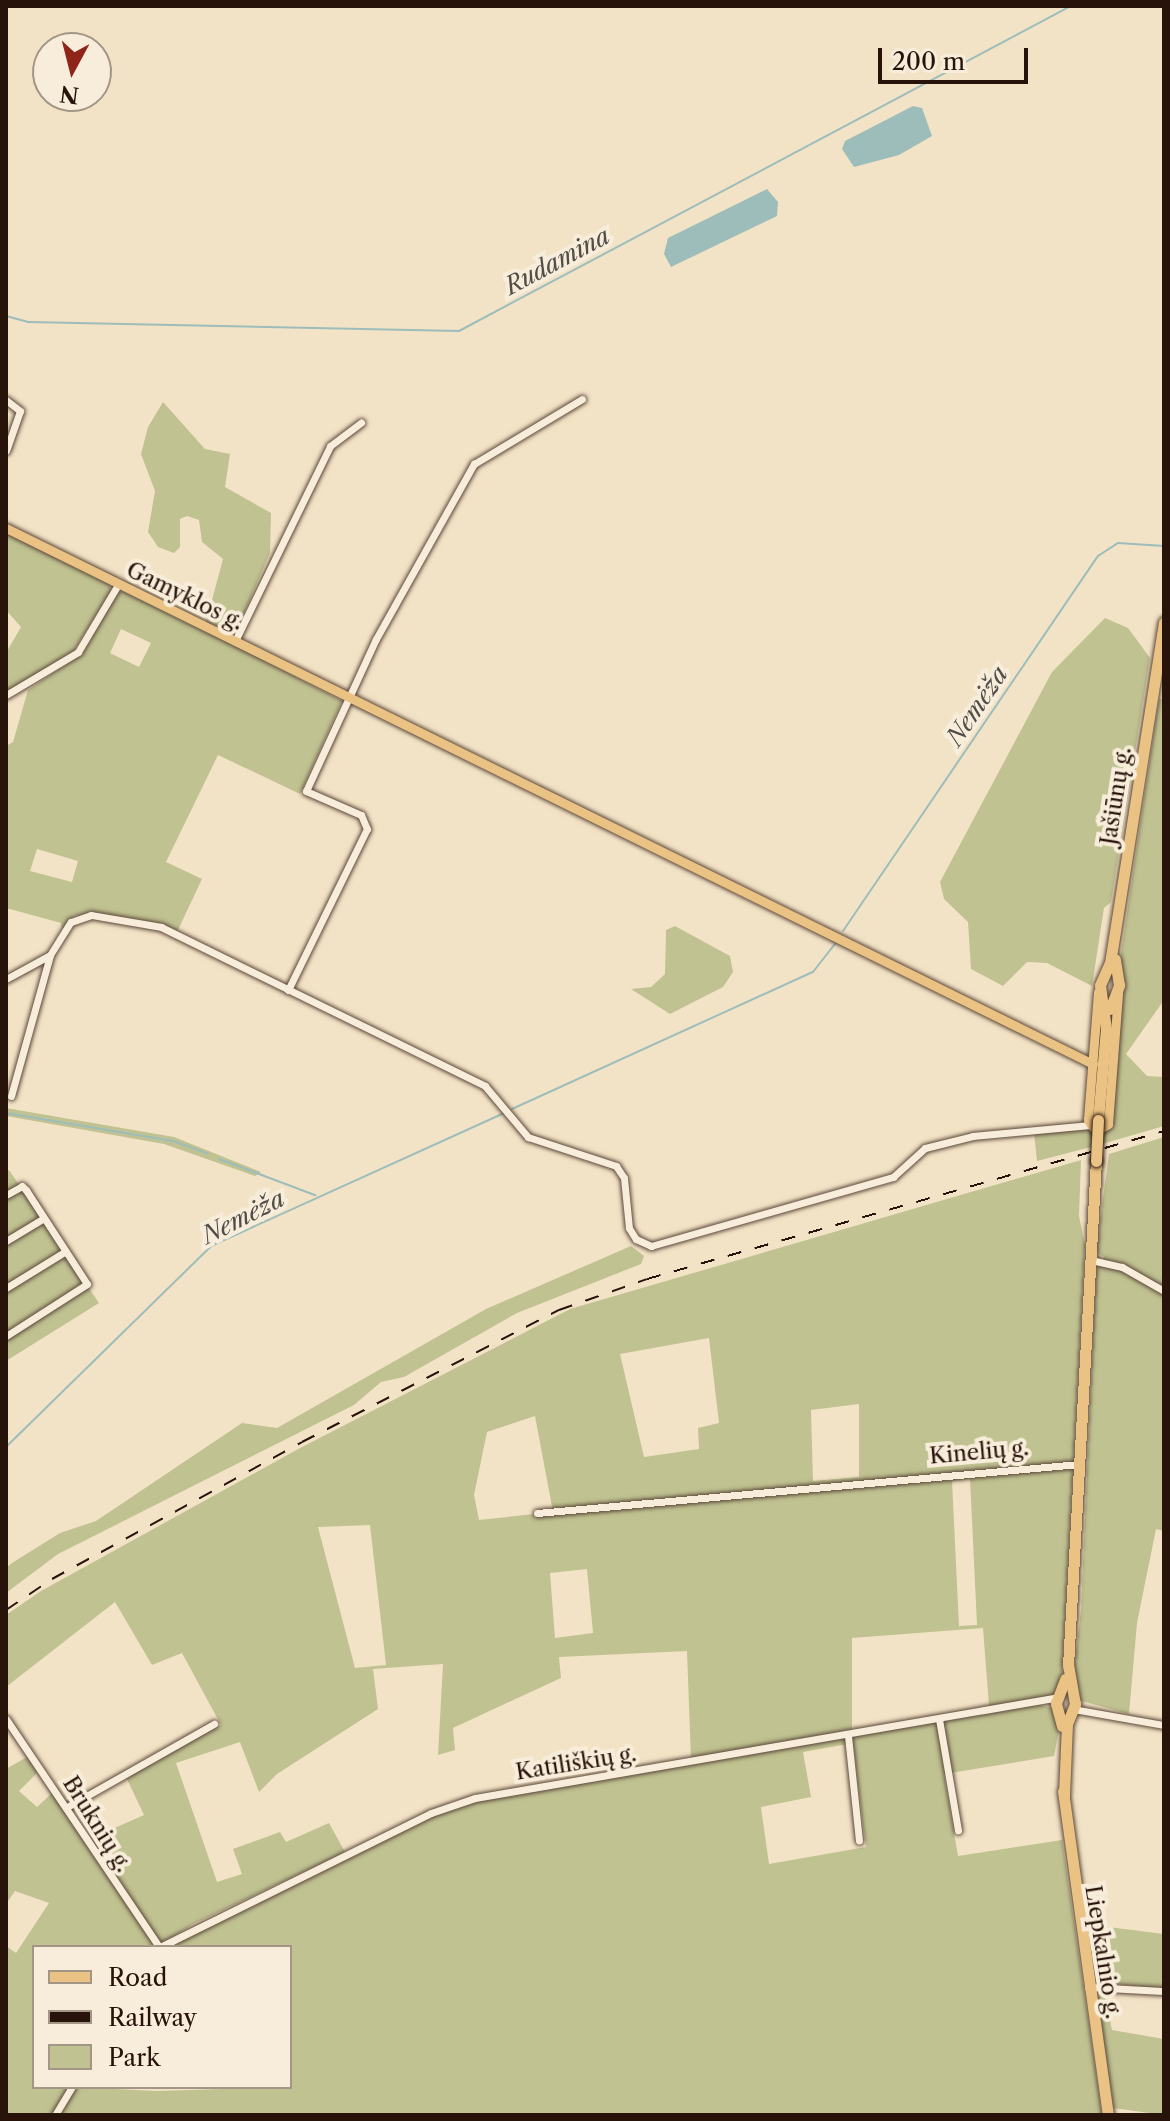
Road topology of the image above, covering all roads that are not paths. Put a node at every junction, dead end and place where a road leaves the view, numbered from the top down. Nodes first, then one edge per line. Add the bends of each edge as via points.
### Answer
1 (582, 399) dead end
2 (6, 400) edge
3 (361, 423) dead end
4 (6, 451) edge
5 (6, 528) edge
6 (119, 583) junction
7 (1164, 622) edge
8 (235, 641) junction
9 (1164, 651) edge
10 (6, 695) edge
11 (348, 696) junction
12 (50, 955) junction
13 (6, 979) edge
14 (1109, 986) junction
15 (288, 990) junction
16 (1093, 1064) junction
17 (11, 1096) dead end
18 (1094, 1122) junction
19 (6, 1195) edge
20 (44, 1218) junction
21 (6, 1241) edge
22 (66, 1251) junction
23 (1091, 1260) junction
24 (6, 1288) edge
25 (1164, 1291) edge
26 (6, 1336) edge
27 (1080, 1464) junction
28 (537, 1513) dead end
29 (1066, 1704) junction
30 (6, 1719) edge
31 (939, 1719) junction
32 (214, 1724) dead end
33 (1164, 1725) edge
34 (848, 1736) junction
35 (67, 1807) junction
36 (958, 1830) dead end
37 (859, 1840) dead end
38 (158, 1945) edge
39 (163, 1945) edge
40 (1088, 1987) junction
41 (1164, 1991) edge
42 (71, 2089) edge
43 (55, 2115) edge
44 (1108, 2115) edge

1 - 11 street via 474,464 406,579
2 - 4 street via 20,411
3 - 8 street via 330,446
5 - 6 main road, Gamyklos g.
6 - 8 main road, Gamyklos g.
6 - 10 street via 78,652
7 - 14 highway, Jašiūnų g.
8 - 11 main road, Gamyklos g.
9 - 14 highway, Jašiūnų g.
11 - 15 street via 306,791 361,815 367,829
11 - 16 main road, Gamyklos g.
12 - 13 street
12 - 15 street via 76,918 147,922
12 - 17 street
14 - 16 main road
14 - 18 highway, Jašiūnų g.
14 - 18 main road via 1108,1124 1100,1131
15 - 18 street via 485,1086 528,1137 616,1166 624,1178 632,1234 651,1246 893,1177 925,1148 973,1136
16 - 18 main road
18 - 23 highway, Jašiūnų g., bridge
19 - 20 street via 22,1186
20 - 21 street
20 - 22 street
22 - 24 street
22 - 26 street via 87,1284
23 - 25 street via 1122,1267
23 - 27 highway, Liepkalnio g.
27 - 28 street, Kinelių g.
27 - 29 highway, Liepkalnio g.
29 - 31 street, Katiliškių g. via 1027,1702
29 - 33 street, Katiliškių g.
29 - 40 highway, Liepkalnio g. via 1064,1795
30 - 35 street, Bruknių g.
31 - 34 street, Katiliškių g.
31 - 36 street
32 - 35 street
34 - 37 street
34 - 39 street, Katiliškių g. via 475,1798 431,1813
35 - 38 street, Bruknių g.
40 - 41 street
40 - 44 highway, Liepkalnio g.
42 - 43 street

